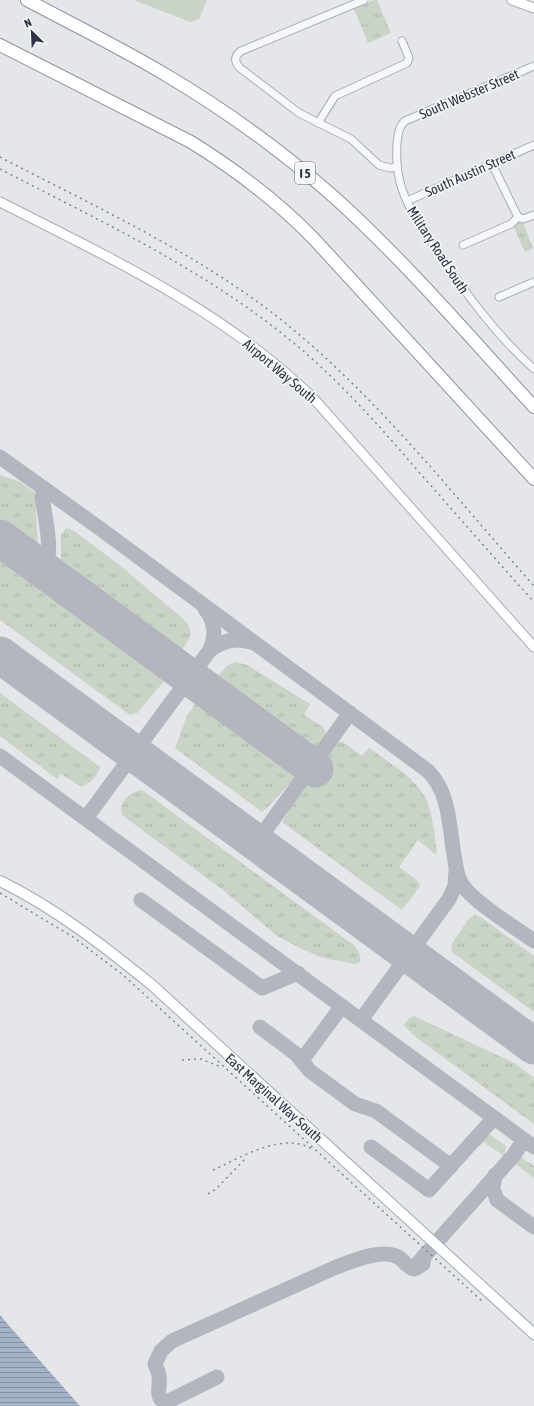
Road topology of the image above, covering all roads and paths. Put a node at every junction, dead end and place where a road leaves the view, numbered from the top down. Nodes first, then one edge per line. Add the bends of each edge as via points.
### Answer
1 (27, 0) edge
2 (364, 0) edge
3 (512, 0) edge
4 (534, 8) edge
5 (402, 41) dead end
6 (0, 45) edge
7 (534, 66) edge
8 (405, 121) joint
9 (318, 123) junction
10 (534, 145) edge
11 (492, 164) junction
12 (397, 167) junction
13 (407, 201) junction
14 (0, 202) edge
15 (534, 215) edge
16 (518, 217) junction
17 (463, 245) dead end
18 (534, 282) edge
19 (499, 297) dead end
20 (534, 369) edge
21 (534, 407) edge
22 (534, 479) edge
23 (534, 647) edge
24 (0, 880) edge
25 (534, 1334) edge

1 - 21 highway, I 5 via 168,76 216,107 298,167 396,257
2 - 9 street via 241,50 236,56 240,68 280,100
3 - 4 main road
5 - 9 street via 409,58 407,63 336,96
6 - 22 highway via 191,142 246,178 278,204 309,234
7 - 8 street, South Webster Street
8 - 12 street, Military Road South via 398,134
9 - 12 street via 351,139 380,165
10 - 11 street, South Austin Street
11 - 13 street, South Austin Street
11 - 16 street
12 - 13 street, Military Road South
13 - 20 street, Military Road South via 414,216 470,298 502,338
14 - 23 main road, Airport Way South via 178,295 238,335 290,376 314,398
15 - 16 street
16 - 17 street via 511,224
18 - 19 street
24 - 25 main road, East Marginal Way South via 61,916 152,985

